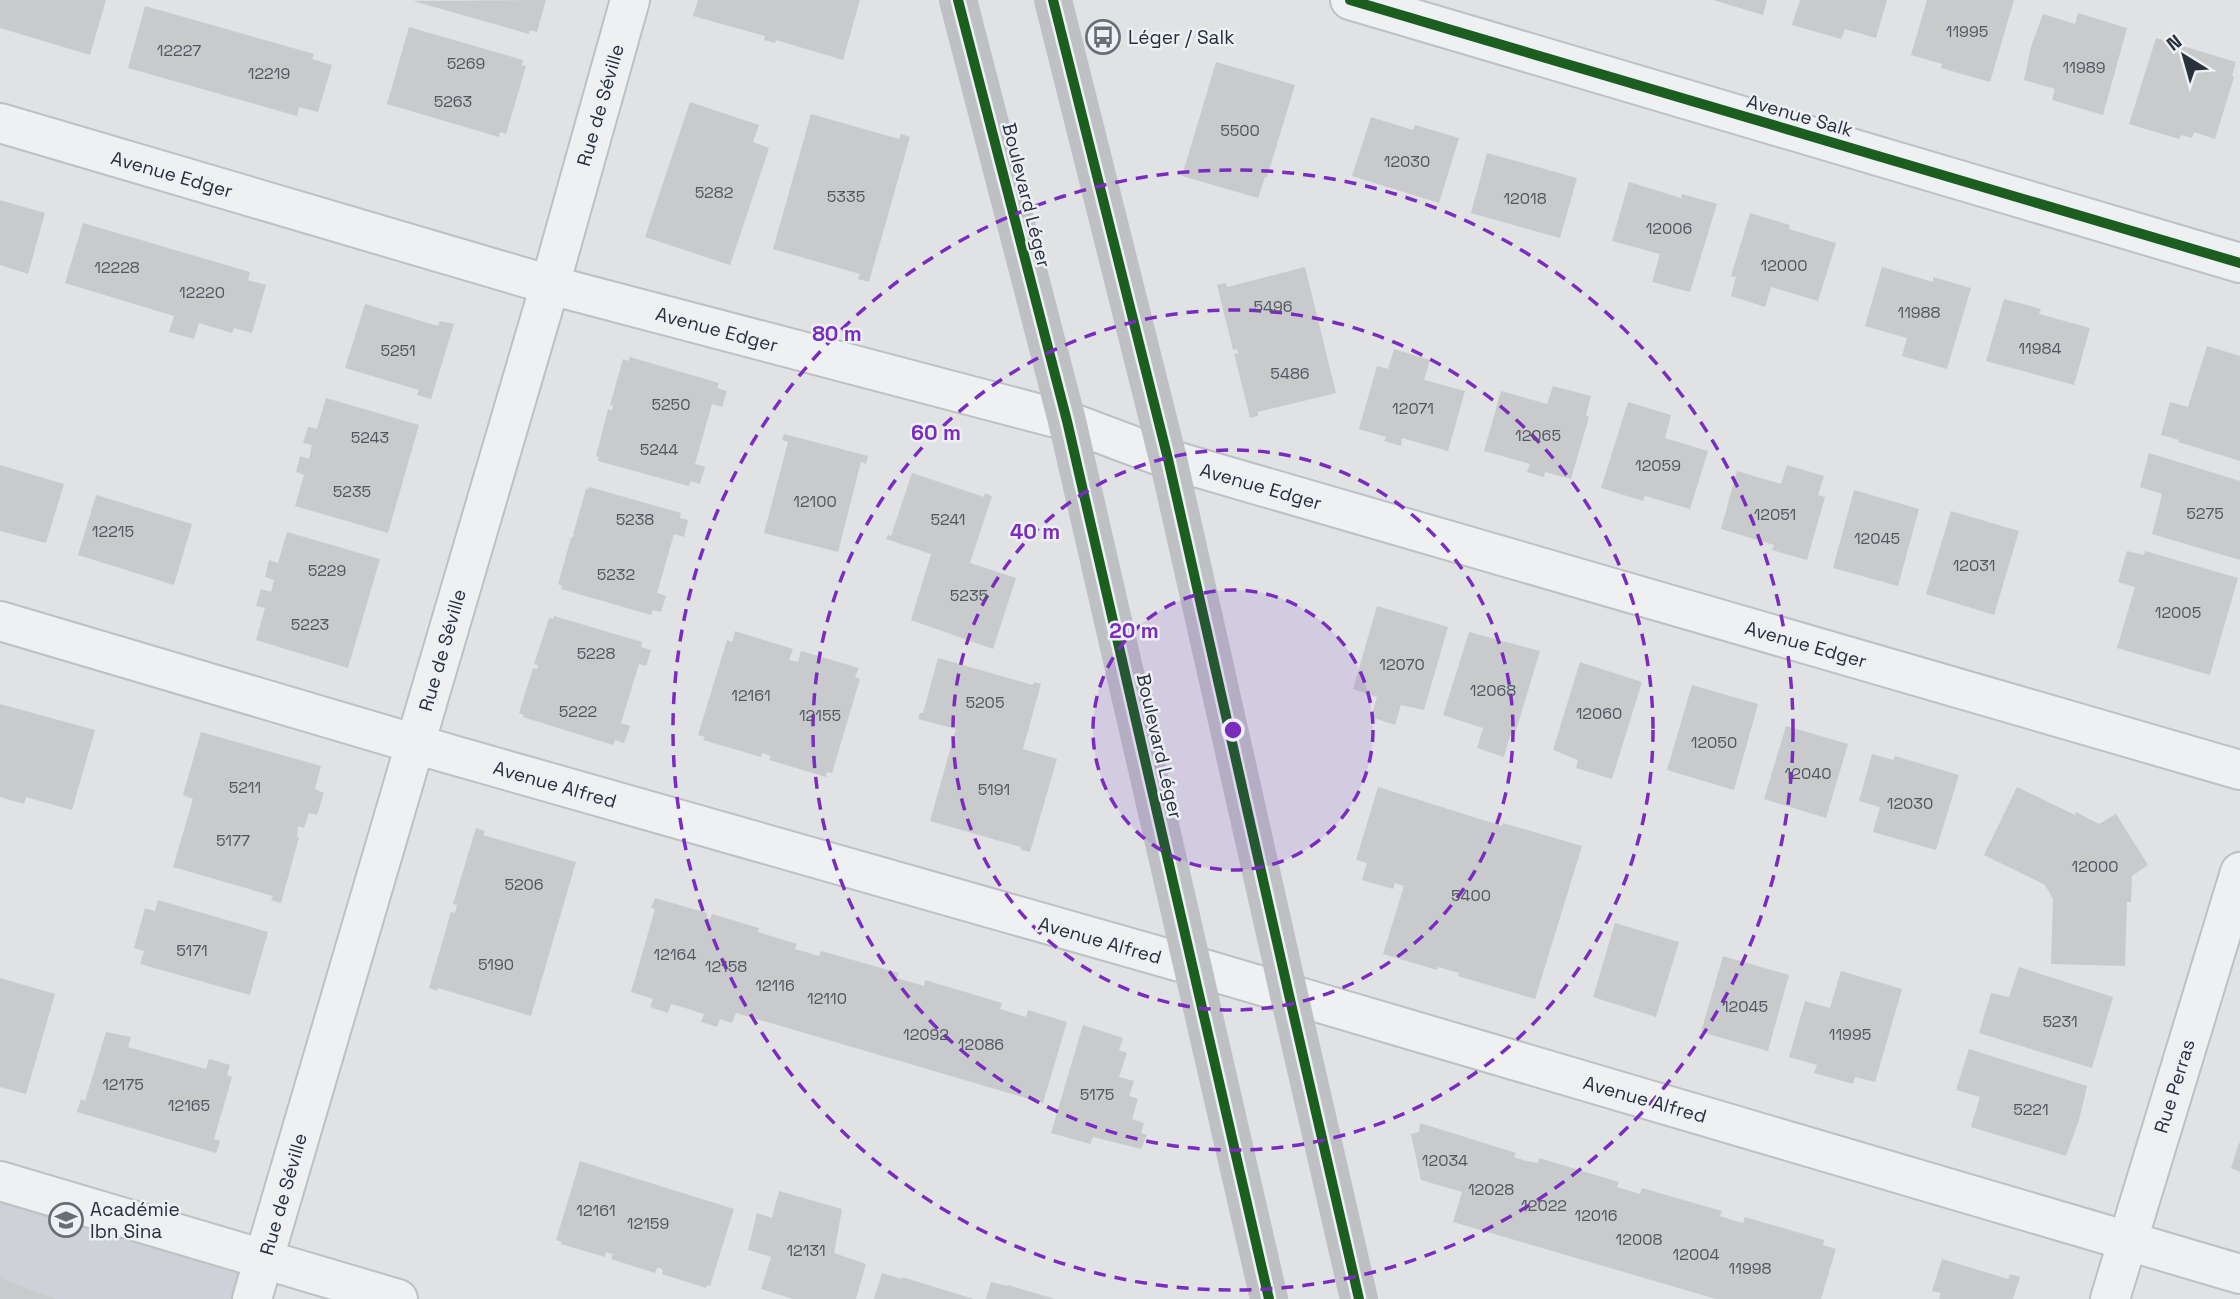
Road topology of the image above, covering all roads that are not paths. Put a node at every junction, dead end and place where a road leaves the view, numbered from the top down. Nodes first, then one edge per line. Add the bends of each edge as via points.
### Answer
1 (630, 0) edge
2 (958, 0) edge
3 (1053, 0) edge
4 (1350, 0) edge
5 (0, 123) edge
6 (2240, 263) edge
7 (550, 285) junction
8 (1067, 421) junction
9 (1168, 459) junction
10 (0, 621) edge
11 (414, 743) junction
12 (2240, 770) edge
13 (2240, 873) edge
14 (1194, 967) junction
15 (1289, 995) junction
16 (0, 1181) edge
17 (2127, 1240) junction
18 (264, 1260) junction
19 (2240, 1274) edge
20 (252, 1299) edge
21 (398, 1299) edge
22 (1269, 1299) edge
23 (1359, 1299) edge
24 (2110, 1299) edge

1 - 7 street, Rue de Séville
2 - 8 main road, Boulevard Léger
3 - 9 main road
4 - 6 street, Avenue Salk
5 - 7 street, Avenue Edger
7 - 8 street, Avenue Edger
7 - 11 street, Rue de Séville
8 - 9 street, Avenue Edger
8 - 14 main road, Boulevard Léger
9 - 12 street, Avenue Edger
9 - 15 main road
10 - 11 street, Avenue Alfred
11 - 14 street, Avenue Alfred
11 - 18 street, Rue de Séville
13 - 17 street, Rue Perras
14 - 15 street, Avenue Alfred
14 - 22 main road, Boulevard Léger
15 - 17 street, Avenue Alfred
15 - 23 main road
16 - 18 street
17 - 19 street, Avenue Alfred
17 - 24 street, Rue Perras
18 - 20 street, Rue de Séville
18 - 21 street

